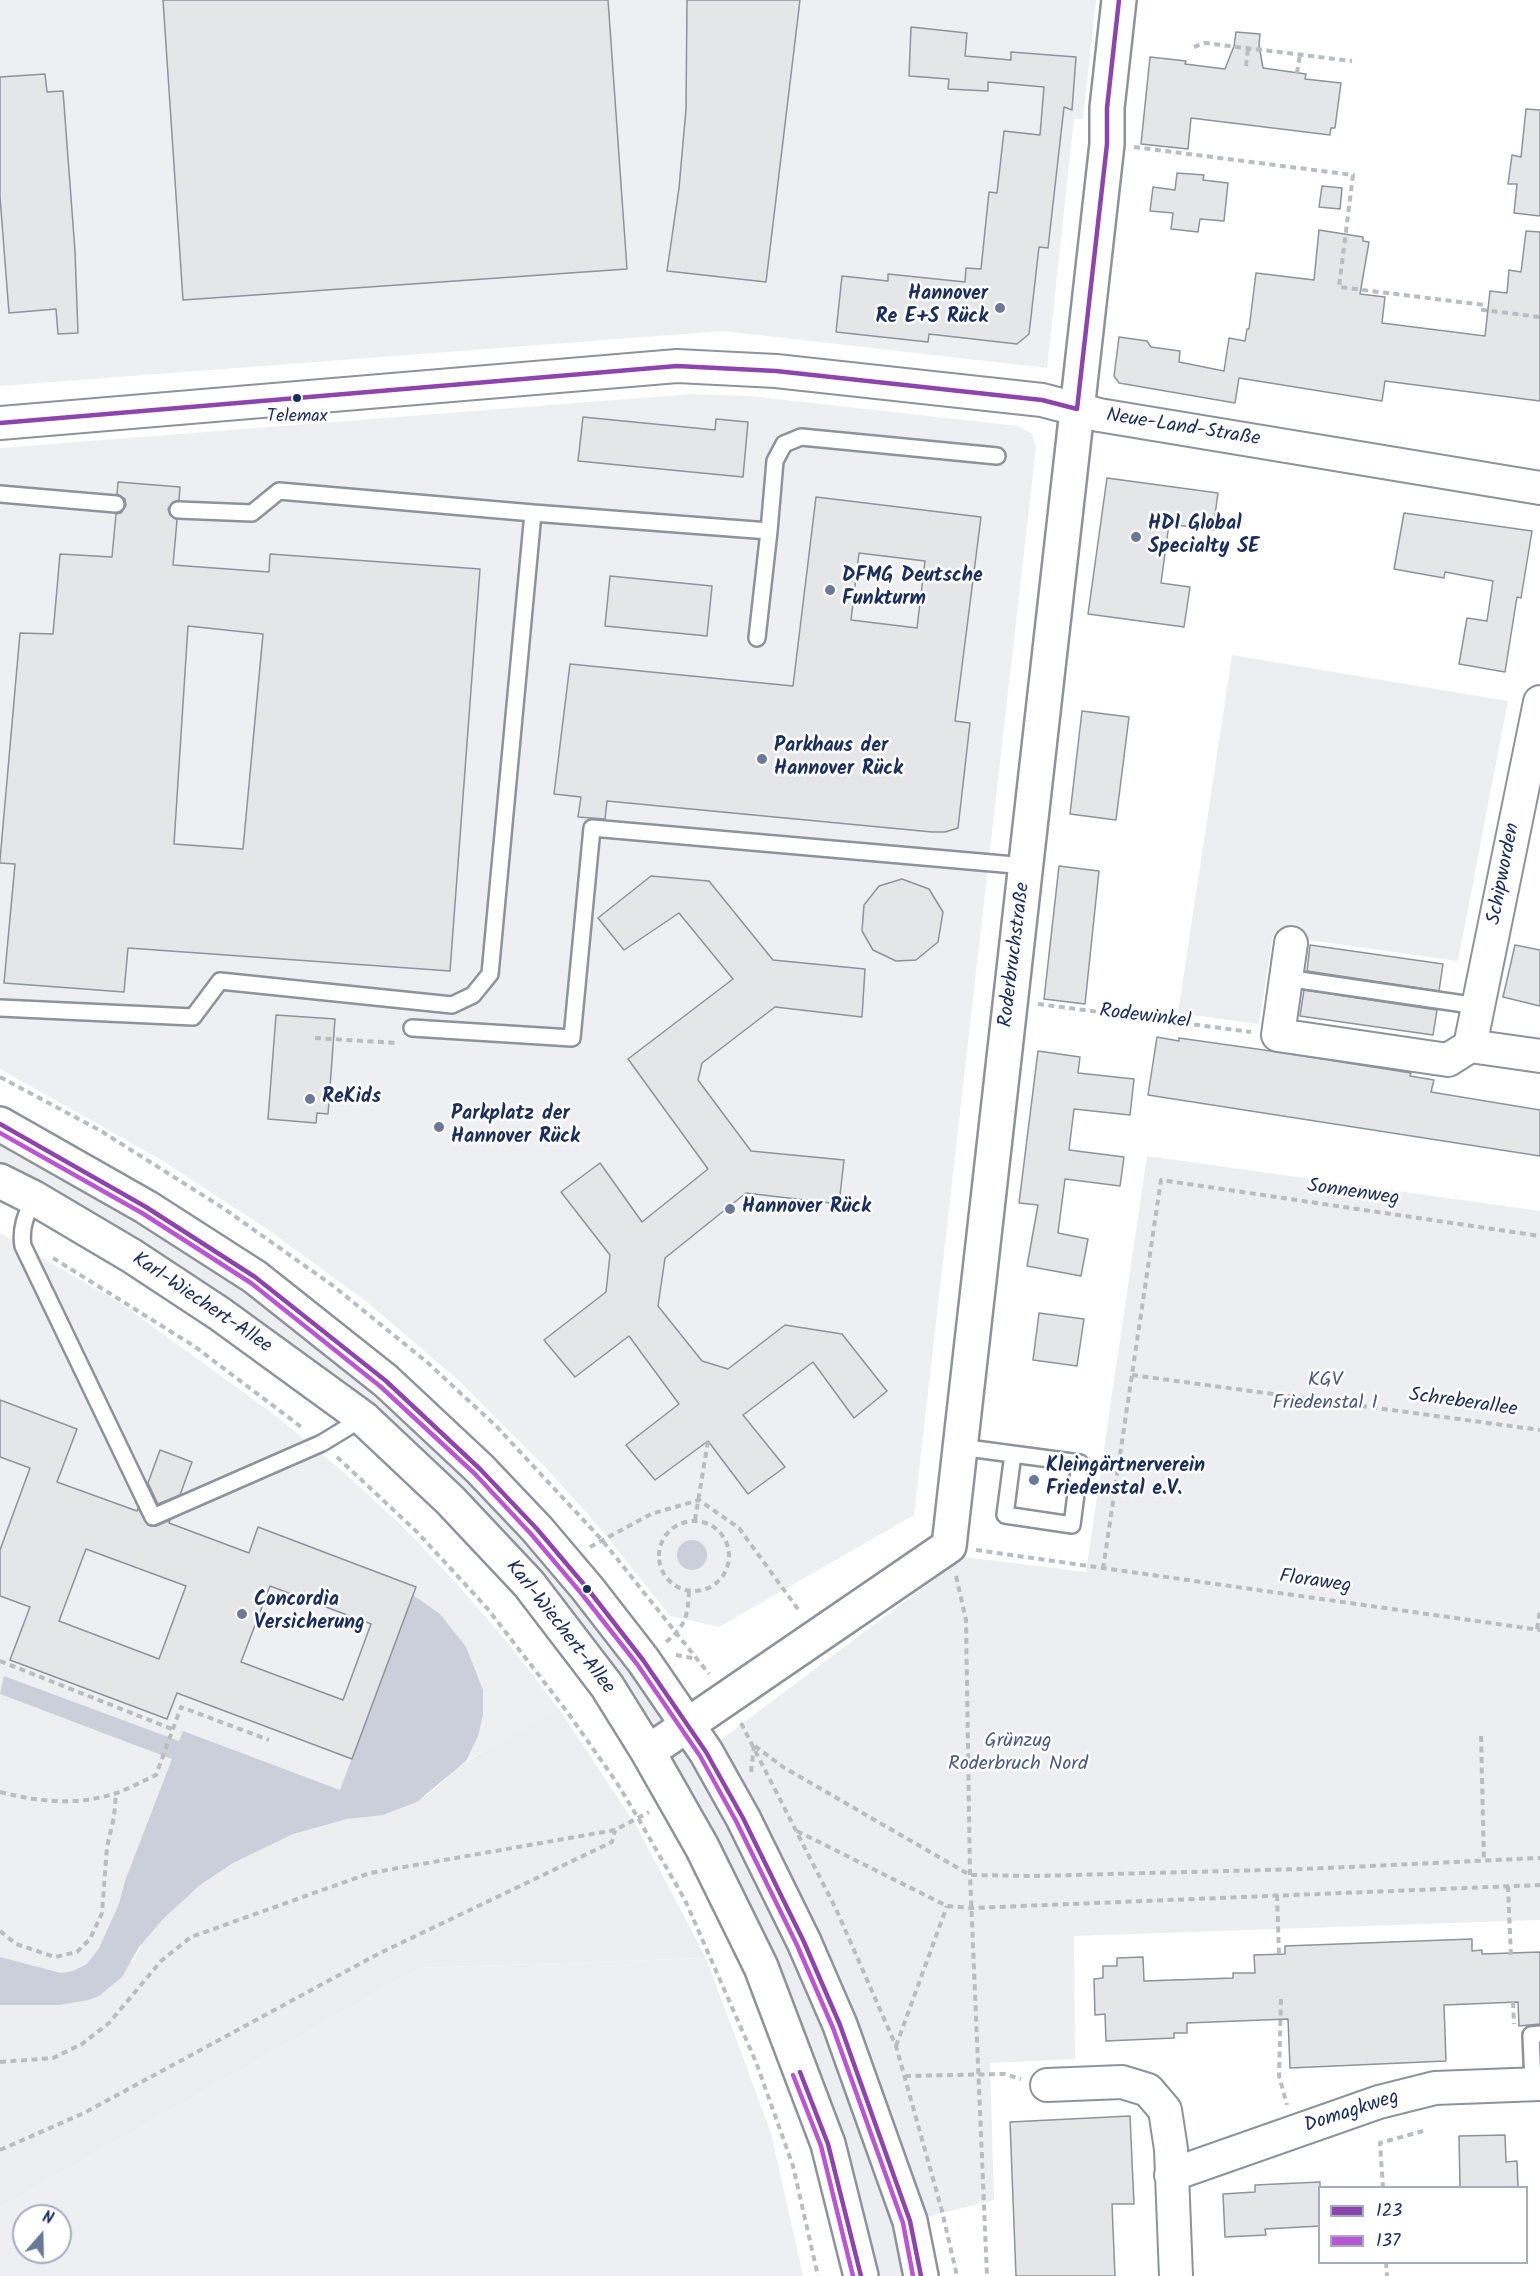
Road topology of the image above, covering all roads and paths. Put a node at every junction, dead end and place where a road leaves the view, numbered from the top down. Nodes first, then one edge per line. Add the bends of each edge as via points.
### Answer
1 (1119, 0) edge
2 (1194, 47) dead end
3 (1248, 48) junction
4 (1300, 54) junction
5 (1352, 61) dead end
6 (1246, 66) dead end
7 (1297, 73) dead end
8 (1107, 144) junction
9 (1540, 317) edge
10 (1077, 409) junction
11 (0, 423) edge
12 (997, 456) dead end
13 (1540, 488) edge
14 (0, 494) edge
15 (116, 504) dead end
16 (178, 510) dead end
17 (533, 513) junction
18 (768, 531) junction
19 (757, 638) dead end
20 (1538, 719) edge
21 (1026, 866) junction
22 (1291, 943) dead end
23 (1286, 978) junction
24 (1011, 1001) junction
25 (1478, 1006) junction
26 (0, 1008) edge
27 (412, 1028) dead end
28 (1278, 1035) junction
29 (315, 1038) dead end
30 (399, 1044) dead end
31 (1470, 1046) junction
32 (1540, 1056) edge
33 (0, 1124) edge
34 (0, 1181) edge
35 (34, 1198) junction
36 (1540, 1236) edge
37 (22, 1238) junction
38 (1132, 1375) junction
39 (363, 1418) junction
40 (1540, 1430) edge
41 (708, 1441) dead end
42 (322, 1443) junction
43 (960, 1447) junction
44 (1013, 1455) junction
45 (699, 1500) junction
46 (695, 1520) junction
47 (949, 1546) junction
48 (581, 1551) dead end
49 (1103, 1569) junction
50 (689, 1591) junction
51 (1540, 1610) edge
52 (1539, 1630) edge
53 (818, 1637) junction
54 (661, 1646) dead end
55 (1, 1663) edge
56 (687, 1724) junction
57 (172, 1729) junction
58 (1481, 1736) dead end
59 (269, 1740) dead end
60 (648, 1752) junction
61 (0, 1792) edge
62 (116, 1793) junction
63 (657, 1807) dead end
64 (638, 1818) junction
65 (615, 1830) junction
66 (796, 1830) junction
67 (1540, 1858) edge
68 (1484, 1861) junction
69 (970, 1875) junction
70 (1540, 1885) edge
71 (1508, 1886) junction
72 (1277, 1895) junction
73 (947, 1906) junction
74 (972, 1908) junction
75 (0, 1931) edge
76 (1279, 1954) dead end
77 (1511, 1958) dead end
78 (1281, 1999) dead end
79 (1540, 2034) edge
80 (896, 2046) junction
81 (0, 2062) edge
82 (978, 2074) junction
83 (905, 2076) junction
84 (1537, 2084) edge
85 (1047, 2085) joint
86 (1294, 2131) junction
87 (1423, 2131) dead end
88 (0, 2150) edge
89 (1171, 2175) junction
90 (1383, 2186) edge
91 (818, 2276) edge
92 (861, 2276) edge
93 (921, 2276) edge
94 (957, 2276) edge
95 (987, 2276) edge
96 (1176, 2276) edge

1 - 8 main road, Roderbruchstraße
2 - 3 path via 1205,43
3 - 4 path
3 - 6 path
4 - 5 path
4 - 7 path
8 - 9 path via 1353,175 1340,287 1484,305 1483,310
8 - 10 main road, Roderbruchstraße
10 - 11 street, Neue-Land-Straße via 1042,400 776,371 676,366
10 - 13 street, Neue-Land-Straße
10 - 21 main road, Roderbruchstraße
12 - 18 lane via 801,437 784,444 775,461
14 - 15 lane
16 - 17 lane via 252,513 279,491
17 - 18 lane
17 - 26 lane via 490,974 473,995 452,1005 220,981 193,1017
18 - 19 lane
20 - 25 street, Schipworden
21 - 24 main road, Roderbruchstraße
21 - 27 lane via 592,828 572,1038
22 - 23 street
23 - 25 lane
23 - 28 street
24 - 28 path, Rodewinkel
24 - 43 main road, Roderbruchstraße
25 - 31 street, Schipworden
28 - 31 street via 1448,1060
29 - 30 path
31 - 32 street
33 - 56 main road via 146,1207 255,1277 386,1381 537,1529 643,1659
34 - 35 main road, Karl-Wiechert-Allee
35 - 37 lane via 25,1215
35 - 39 main road, Karl-Wiechert-Allee via 220,1314
36 - 38 path, Sonnenweg via 1161,1180
37 - 42 path via 194,1346
37 - 42 lane via 153,1517
38 - 40 path, Schreberallee
38 - 49 path
39 - 42 lane
39 - 60 main road, Karl-Wiechert-Allee via 450,1500 529,1584 607,1686
41 - 45 path
42 - 64 path via 417,1532 487,1608 568,1713
43 - 44 lane
43 - 47 main road, Roderbruchstraße
44 - 44 lane via 1080,1463 1072,1525 1005,1515
45 - 46 path
45 - 48 path via 651,1514
45 - 53 path via 739,1528
46 - 50 path via 673,1528 660,1547 662,1570 678,1587
46 - 50 path via 716,1528 728,1547 729,1558 721,1579 712,1586
47 - 49 path, Floraweg
47 - 53 main road
47 - 69 path via 966,1620
49 - 52 path, Floraweg
50 - 54 path via 687,1618
51 - 52 path
53 - 56 main road
55 - 57 path
56 - 60 main road
56 - 93 main road via 743,1818 840,2025 910,2221
57 - 59 path via 181,1707
57 - 62 path via 156,1775
58 - 68 path
60 - 92 main road, Karl-Wiechert-Allee via 702,1847 761,1967 828,2144
61 - 62 path via 55,1802
62 - 75 path via 102,1913 90,1939 77,1952 55,1957 16,1944
63 - 64 path
64 - 65 path
64 - 91 path via 685,1900 756,2062 793,2166
65 - 81 path via 370,1873 192,1937 161,1961 109,2022 82,2044 53,2058
65 - 88 path via 612,1842 378,1954 84,2114
66 - 69 path via 754,1746 783,1767
66 - 73 path
66 - 80 path via 836,1909
67 - 68 path
68 - 69 path via 1304,1869
69 - 74 path
70 - 71 path
71 - 72 path
71 - 77 path
72 - 74 path
72 - 76 path
73 - 74 path
73 - 80 path
74 - 82 path
78 - 86 path via 1279,2076
79 - 84 lane via 1532,2035
80 - 83 path
82 - 83 path
82 - 85 path via 1004,2074
82 - 95 path
83 - 94 path
84 - 86 street, Domagkweg via 1435,2088
85 - 89 street via 1122,2082 1148,2090 1165,2110
86 - 89 street, Domagkweg
87 - 90 path via 1380,2143
89 - 96 street

